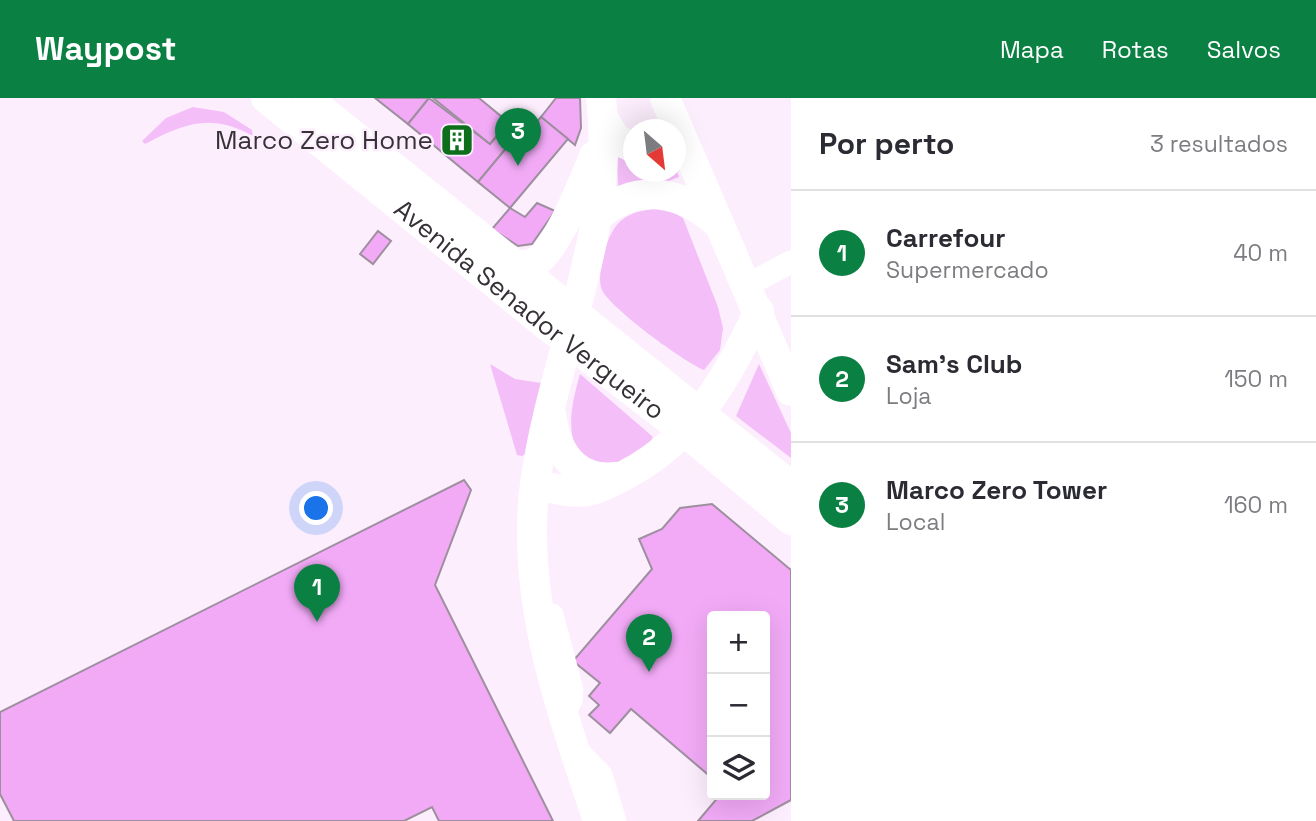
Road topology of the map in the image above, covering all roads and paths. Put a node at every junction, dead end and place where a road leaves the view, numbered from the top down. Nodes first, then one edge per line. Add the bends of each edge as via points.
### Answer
1 (267, 98) edge
2 (307, 98) edge
3 (666, 111) edge
4 (603, 116) edge
5 (623, 143) edge
6 (597, 217) junction
7 (719, 225) junction
8 (791, 262) edge
9 (516, 265) junction
10 (753, 298) junction
11 (574, 313) junction
12 (566, 341) junction
13 (791, 391) edge
14 (550, 407) junction
15 (693, 423) junction
16 (623, 476) junction
17 (535, 484) junction
18 (791, 486) edge
19 (791, 520) edge
20 (573, 746) junction
21 (598, 821) edge
22 (615, 821) edge

1 - 12 main road, Avenida Senador Vergueiro
2 - 9 main road, Avenida Senador Vergueiro
3 - 7 main road
4 - 5 main road via 615,139
4 - 6 main road
4 - 9 main road via 580,189 549,249 536,262
6 - 7 main road via 625,198 657,193 689,202
6 - 11 main road
7 - 10 main road
8 - 10 lane
9 - 11 main road, Avenida Senador Vergueiro
10 - 13 main road
10 - 15 main road via 732,367
11 - 12 main road
11 - 15 main road, Avenida Senador Vergueiro
12 - 14 main road
12 - 15 main road, Avenida Senador Vergueiro
14 - 16 main road via 555,437 573,466 597,478
14 - 17 main road
15 - 16 main road via 663,452
15 - 18 main road, Avenida Senador Vergueiro
15 - 19 main road, Avenida Senador Vergueiro
16 - 17 main road via 588,491
17 - 20 main road via 535,580 541,633
20 - 21 main road
20 - 22 lane via 601,775

